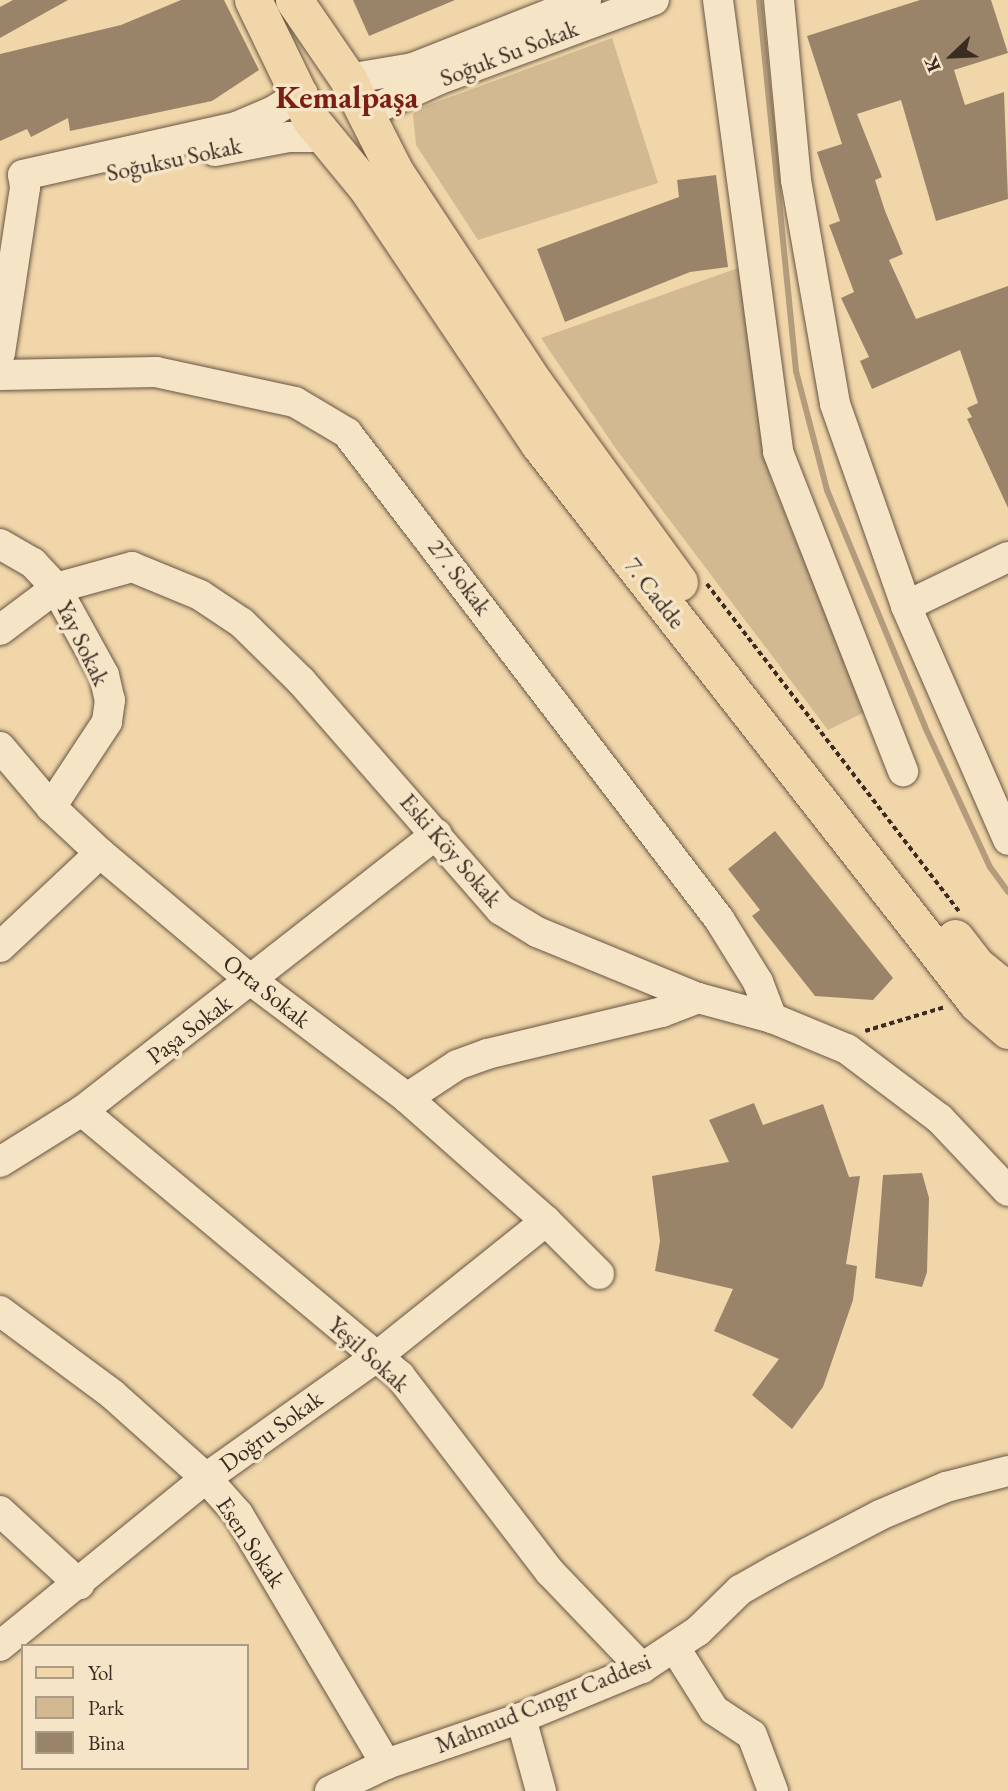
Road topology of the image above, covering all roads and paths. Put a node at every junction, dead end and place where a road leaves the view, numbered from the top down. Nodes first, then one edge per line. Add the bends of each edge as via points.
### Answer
1 (253, 0) edge
2 (295, 0) edge
3 (586, 0) edge
4 (654, 0) edge
5 (718, 0) edge
6 (779, 0) edge
7 (348, 79) junction
8 (302, 93) junction
9 (366, 113) junction
10 (326, 137) junction
11 (13, 189) edge
12 (0, 353) edge
13 (0, 375) edge
14 (0, 544) edge
15 (1008, 557) edge
16 (56, 588) junction
17 (906, 606) junction
18 (0, 630) edge
19 (0, 747) edge
20 (903, 771) dead end
21 (51, 807) junction
22 (437, 834) junction
23 (1008, 840) edge
24 (100, 853) junction
25 (0, 947) edge
26 (252, 981) junction
27 (1008, 991) edge
28 (698, 998) junction
29 (945, 1007) dead end
30 (772, 1017) junction
31 (1008, 1030) edge
32 (830, 1042) junction
33 (407, 1098) junction
34 (82, 1111) junction
35 (0, 1162) edge
36 (1008, 1191) edge
37 (546, 1221) junction
38 (598, 1274) dead end
39 (0, 1311) edge
40 (375, 1358) junction
41 (1008, 1471) edge
42 (206, 1478) junction
43 (0, 1511) edge
44 (79, 1584) junction
45 (0, 1646) edge
46 (675, 1648) junction
47 (642, 1668) junction
48 (521, 1718) junction
49 (386, 1764) junction
50 (330, 1791) edge
51 (541, 1791) edge
52 (773, 1791) edge

1 - 8 main road
2 - 7 main road
3 - 7 street, Soğuk Su Sokak via 413,68
4 - 9 street, Soğuk Su Sokak via 440,79
5 - 20 street via 778,452
6 - 17 street via 796,180 835,404
7 - 8 main road via 314,84
7 - 9 main road, 7. Cadde
8 - 10 main road, 7. Cadde via 312,120
8 - 11 street, Soğuksu Sokak via 272,113 236,127 23,175
9 - 10 main road
9 - 27 main road, 7. Cadde via 395,172 612,494 976,965
10 - 11 street, Soğuksu Sokak via 252,142 29,191
10 - 31 main road, 7. Cadde via 367,188 539,444 977,1003
11 - 12 street
13 - 30 street, 27. Sokak via 156,372 295,402 347,433 719,919 758,982
14 - 16 street via 33,563
15 - 17 street
16 - 18 street
16 - 21 street, Yay Sokak via 104,675 110,700 107,722
16 - 22 street, Eski Köy Sokak via 132,567 200,595 243,623 301,681
17 - 23 street
19 - 21 street, Orta Sokak
21 - 24 street, Orta Sokak
22 - 26 street, Paşa Sokak
22 - 28 street, Eski Köy Sokak via 501,910 537,932
24 - 25 street
24 - 26 street, Orta Sokak
26 - 33 street, Orta Sokak
26 - 34 street, Paşa Sokak
28 - 30 street, Eski Köy Sokak
28 - 33 street via 662,1012 487,1054 457,1065
29 - 32 path
30 - 32 street, Eski Köy Sokak
32 - 36 street, Eski Köy Sokak via 847,1049 940,1119
33 - 37 street, Orta Sokak
34 - 35 street, Paşa Sokak
34 - 40 street, Yeşil Sokak
37 - 38 street, Orta Sokak
37 - 40 street, Doğru Sokak
39 - 42 street, Esen Sokak via 112,1394
40 - 42 street, Doğru Sokak
40 - 47 street, Yeşil Sokak via 400,1376 551,1572
41 - 46 street, Mahmud Cıngır Caddesi via 946,1487 807,1553 740,1590
42 - 44 street, Doğru Sokak
42 - 49 street, Esen Sokak via 238,1514
43 - 44 street
44 - 45 street, Doğru Sokak
46 - 47 street, Mahmud Cıngır Caddesi
46 - 52 street via 714,1710 752,1735
47 - 48 street, Mahmud Cıngır Caddesi
48 - 49 street, Mahmud Cıngır Caddesi
48 - 51 street
49 - 50 street, Mahmud Cıngır Caddesi

